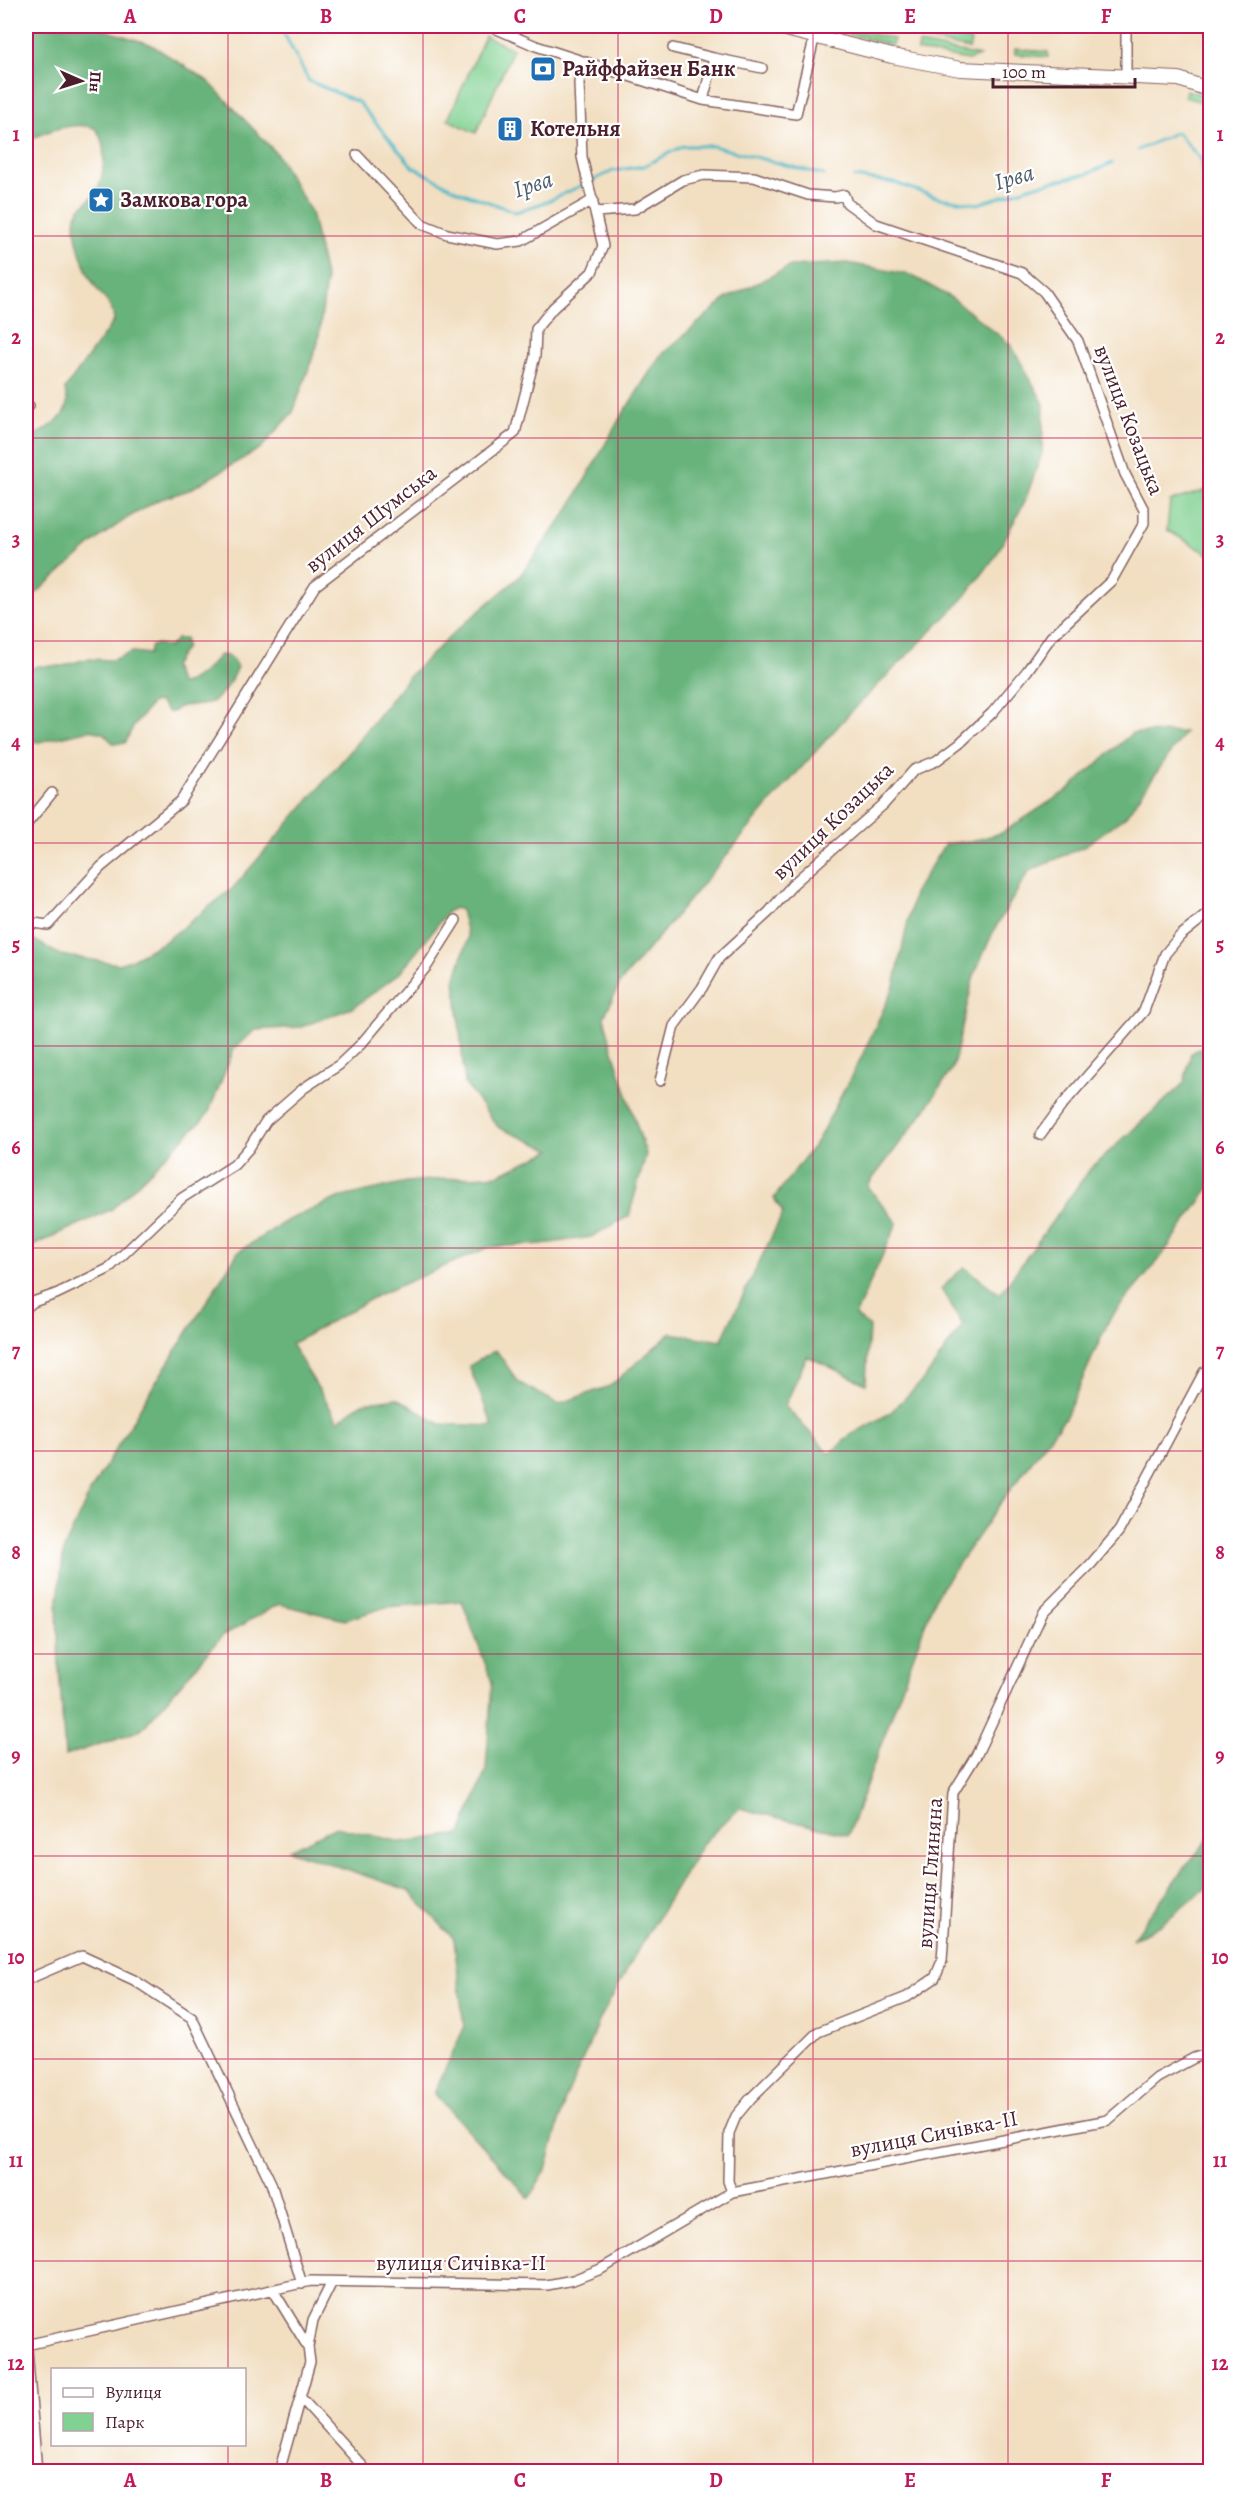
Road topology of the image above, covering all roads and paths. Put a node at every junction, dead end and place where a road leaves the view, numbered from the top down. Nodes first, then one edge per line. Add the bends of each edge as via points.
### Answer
1 (490, 26) edge
2 (774, 26) edge
3 (1126, 26) edge
4 (815, 35) junction
5 (674, 48) dead end
6 (714, 58) junction
7 (581, 61) junction
8 (762, 68) dead end
9 (1126, 76) junction
10 (1210, 90) edge
11 (703, 100) junction
12 (357, 155) dead end
13 (592, 196) junction
14 (596, 212) junction
15 (52, 793) dead end
16 (26, 825) edge
17 (1210, 912) edge
18 (456, 920) dead end
19 (26, 922) edge
20 (660, 1081) dead end
21 (1040, 1136) dead end
22 (26, 1308) edge
23 (1204, 1372) dead end
24 (26, 1980) edge
25 (1210, 2053) edge
26 (732, 2192) junction
27 (333, 2282) junction
28 (302, 2283) junction
29 (273, 2290) junction
30 (26, 2337) edge
31 (26, 2345) edge
32 (308, 2347) junction
33 (301, 2398) junction
34 (37, 2472) edge
35 (279, 2472) edge
36 (368, 2472) edge

1 - 7 street
2 - 4 main road
3 - 9 street
4 - 9 main road via 960,69
4 - 11 street via 796,114
5 - 6 street
6 - 8 street
6 - 11 street
7 - 11 street
7 - 13 street, вулиця Шумська via 582,157
9 - 10 main road via 1179,79
12 - 13 street via 422,224 447,234 497,244 521,241
13 - 14 street, вулиця Шумська
14 - 19 street, вулиця Шумська via 603,246 592,272 536,328 535,356 514,433 315,586 181,801 101,867 48,925
14 - 20 street, вулиця Козацька via 635,209 683,180 704,174 754,177 808,195 844,195 847,203 876,224 1023,273 1044,292 1078,341 1144,517 1112,580 1051,637 992,713 936,761 914,770 884,804 794,883 719,958 674,1026
15 - 16 street
17 - 21 street via 1165,954 1144,1011
18 - 22 street via 427,966 361,1044 266,1121 234,1165 182,1198 108,1269
23 - 26 street, вулиця Глиняна via 1119,1531 1043,1612 977,1754 953,1793 942,1961 935,1978 907,1997 818,2032 751,2098 736,2116 729,2133 728,2181
24 - 28 street via 81,1956 134,1980 192,2018 271,2183
25 - 26 street, вулиця Сичівка-II via 1156,2078 1108,2120
26 - 27 street, вулиця Сичівка-II via 601,2269 573,2280 547,2285
27 - 28 street, вулиця Сичівка-II
27 - 32 street via 313,2320
28 - 29 street, вулиця Сичівка-II
29 - 31 street, вулиця Сичівка-II
29 - 32 street
30 - 31 street
31 - 34 street
32 - 33 street via 310,2362
33 - 35 street
33 - 36 street

